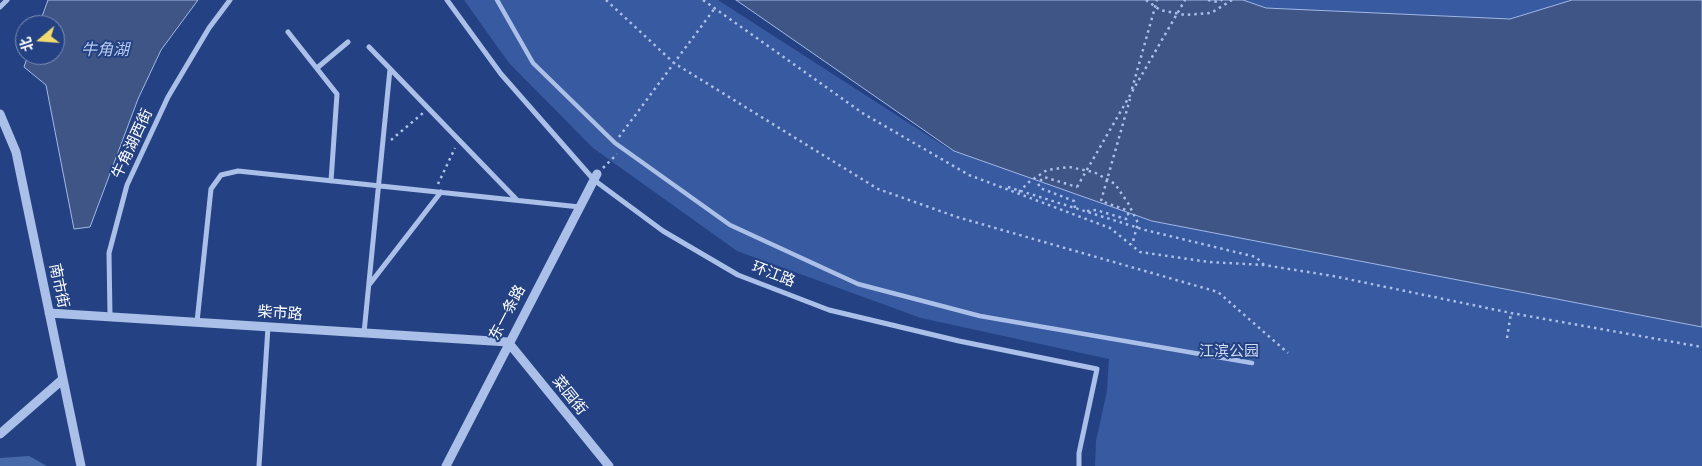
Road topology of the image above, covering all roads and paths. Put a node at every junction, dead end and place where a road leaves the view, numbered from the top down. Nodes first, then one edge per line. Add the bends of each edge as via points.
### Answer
1 (7, 0) edge
2 (230, 0) edge
3 (448, 0) edge
4 (497, 0) edge
5 (606, 0) edge
6 (703, 0) edge
7 (1146, 0) edge
8 (1157, 0) edge
9 (1185, 0) edge
10 (1208, 0) edge
11 (1222, 0) edge
12 (1232, 0) edge
13 (0, 7) edge
14 (714, 8) junction
15 (288, 32) dead end
16 (348, 42) dead end
17 (370, 47) dead end
18 (674, 63) junction
19 (317, 68) junction
20 (390, 69) junction
21 (1131, 94) junction
22 (428, 109) junction
23 (0, 114) edge
24 (459, 141) junction
25 (615, 143) junction
26 (382, 147) junction
27 (622, 149) junction
28 (596, 178) junction
29 (980, 179) junction
30 (331, 181) junction
31 (379, 186) junction
32 (434, 192) junction
33 (441, 192) junction
34 (1018, 193) junction
35 (517, 200) junction
36 (580, 206) junction
37 (1075, 208) junction
38 (1085, 212) junction
39 (1132, 245) junction
40 (1264, 265) junction
41 (369, 285) junction
42 (49, 312) junction
43 (1512, 312) junction
44 (110, 316) junction
45 (197, 322) junction
46 (268, 327) junction
47 (364, 333) junction
48 (1507, 338) dead end
49 (508, 342) junction
50 (1702, 347) edge
51 (1288, 354) dead end
52 (1252, 363) dead end
53 (63, 378) junction
54 (0, 434) edge
55 (81, 466) edge
56 (259, 466) edge
57 (446, 466) edge
58 (609, 466) edge
59 (1080, 466) edge

1 - 13 street
2 - 44 street, 牛角湖西街 via 209,28 168,97 127,185 109,252
3 - 28 street, 环江路 via 501,74
4 - 25 street via 533,63
5 - 18 path
6 - 14 path
7 - 12 path via 1160,10 1184,15 1211,13
8 - 21 path, bridge
9 - 21 path, bridge
10 - 11 path
14 - 18 path
14 - 29 path via 864,114
15 - 19 street
16 - 19 street
17 - 20 street
18 - 25 path
18 - 51 path via 878,189 957,217 1218,292
19 - 30 street via 338,94
20 - 22 street
20 - 26 street
21 - 37 path, bridge via 1078,187 1044,177 1038,183 1040,188 1074,201
21 - 38 path, bridge via 1101,201 1126,210 1129,216 1126,220 1096,210
22 - 24 street
22 - 26 path
23 - 42 street, 南市街 via 16,152
24 - 32 path
24 - 35 street
25 - 27 street
26 - 31 street
27 - 28 path
27 - 52 street via 730,225 858,284 980,316
28 - 36 street, 东一条路
28 - 59 street, 环江路 via 663,231 738,275 830,310 1097,369 1079,453
29 - 34 path
29 - 37 path
30 - 31 street
30 - 45 street via 238,171 221,175 210,189
31 - 32 street
31 - 41 street
32 - 33 street
33 - 35 street
33 - 41 street
34 - 39 path via 1110,228
34 - 39 path via 1047,170 1069,167 1094,172 1115,184 1128,203 1138,223
35 - 36 street
36 - 49 street, 东一条路
37 - 38 path
38 - 40 path via 1256,257
39 - 40 path via 1140,252 1209,262
40 - 43 path
41 - 47 street
42 - 44 street, 柴市路
42 - 53 street, 南市街
43 - 48 path
43 - 50 path
44 - 45 street, 柴市路
45 - 46 street, 柴市路
46 - 47 street, 柴市路
46 - 56 street
47 - 49 street, 柴市路
49 - 57 street, 东一条路
49 - 58 street, 菜园街
53 - 54 street
53 - 55 street, 南市街

